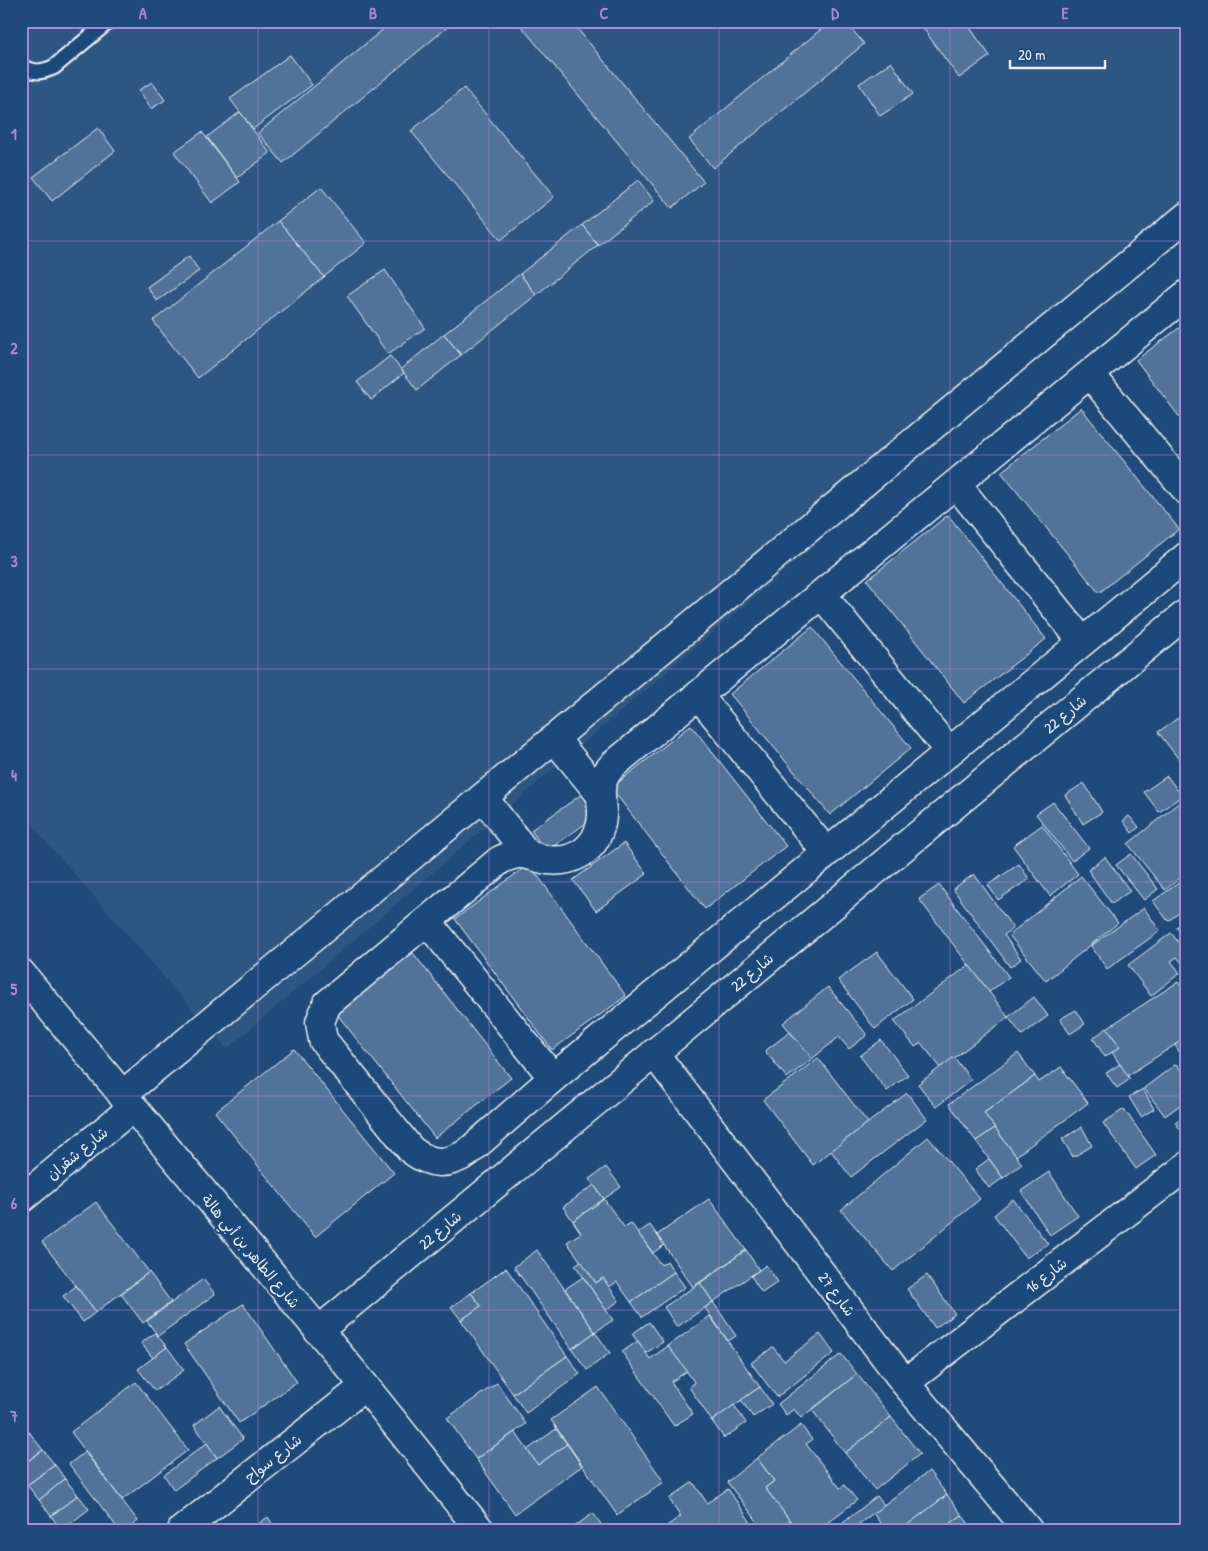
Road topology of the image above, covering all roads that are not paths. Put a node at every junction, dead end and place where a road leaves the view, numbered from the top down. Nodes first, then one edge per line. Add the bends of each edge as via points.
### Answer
1 (109, 21) edge
2 (21, 66) edge
3 (1187, 216) edge
4 (1187, 294) edge
5 (1090, 374) junction
6 (956, 484) junction
7 (1187, 491) edge
8 (1187, 556) edge
9 (822, 594) junction
10 (1187, 613) edge
11 (1082, 641) junction
12 (699, 696) junction
13 (554, 738) junction
14 (948, 751) junction
15 (600, 794) junction
16 (484, 797) junction
17 (826, 852) junction
18 (528, 855) junction
19 (428, 922) junction
20 (21, 973) edge
21 (654, 1053) junction
22 (553, 1078) junction
23 (127, 1102) junction
24 (1187, 1166) edge
25 (21, 1199) edge
26 (318, 1331) junction
27 (905, 1383) junction
28 (365, 1386) junction
29 (182, 1530) edge
30 (480, 1530) edge
31 (1028, 1530) edge

1 - 2 lane via 54,67 36,72
3 - 13 street
4 - 5 street
5 - 6 street
5 - 7 street
6 - 9 street
6 - 11 street
8 - 11 street
9 - 12 street
9 - 14 street
10 - 21 street, شارع 22
11 - 14 street
12 - 15 street via 613,766 606,773
12 - 17 street
13 - 15 street
13 - 16 street
14 - 17 street
15 - 18 street via 601,826 590,846 581,854 559,861
16 - 18 street
16 - 23 street, شارع شقران
17 - 22 street
18 - 19 street via 518,854 500,860
19 - 22 street
19 - 22 street via 333,998 320,1022 324,1040 410,1150 433,1162 458,1159
20 - 23 street, شارع الطاهر بن أبي هالة
21 - 26 street, شارع 22
21 - 27 street, شارع 27
23 - 25 street, شارع شقران
23 - 26 street, شارع الطاهر بن أبي هالة
24 - 27 street, شارع 16
26 - 28 street, شارع الطاهر بن أبي هالة
27 - 31 street, شارع 27
28 - 29 street, شارع سواح
28 - 30 street, شارع الطاهر بن أبي هالة

